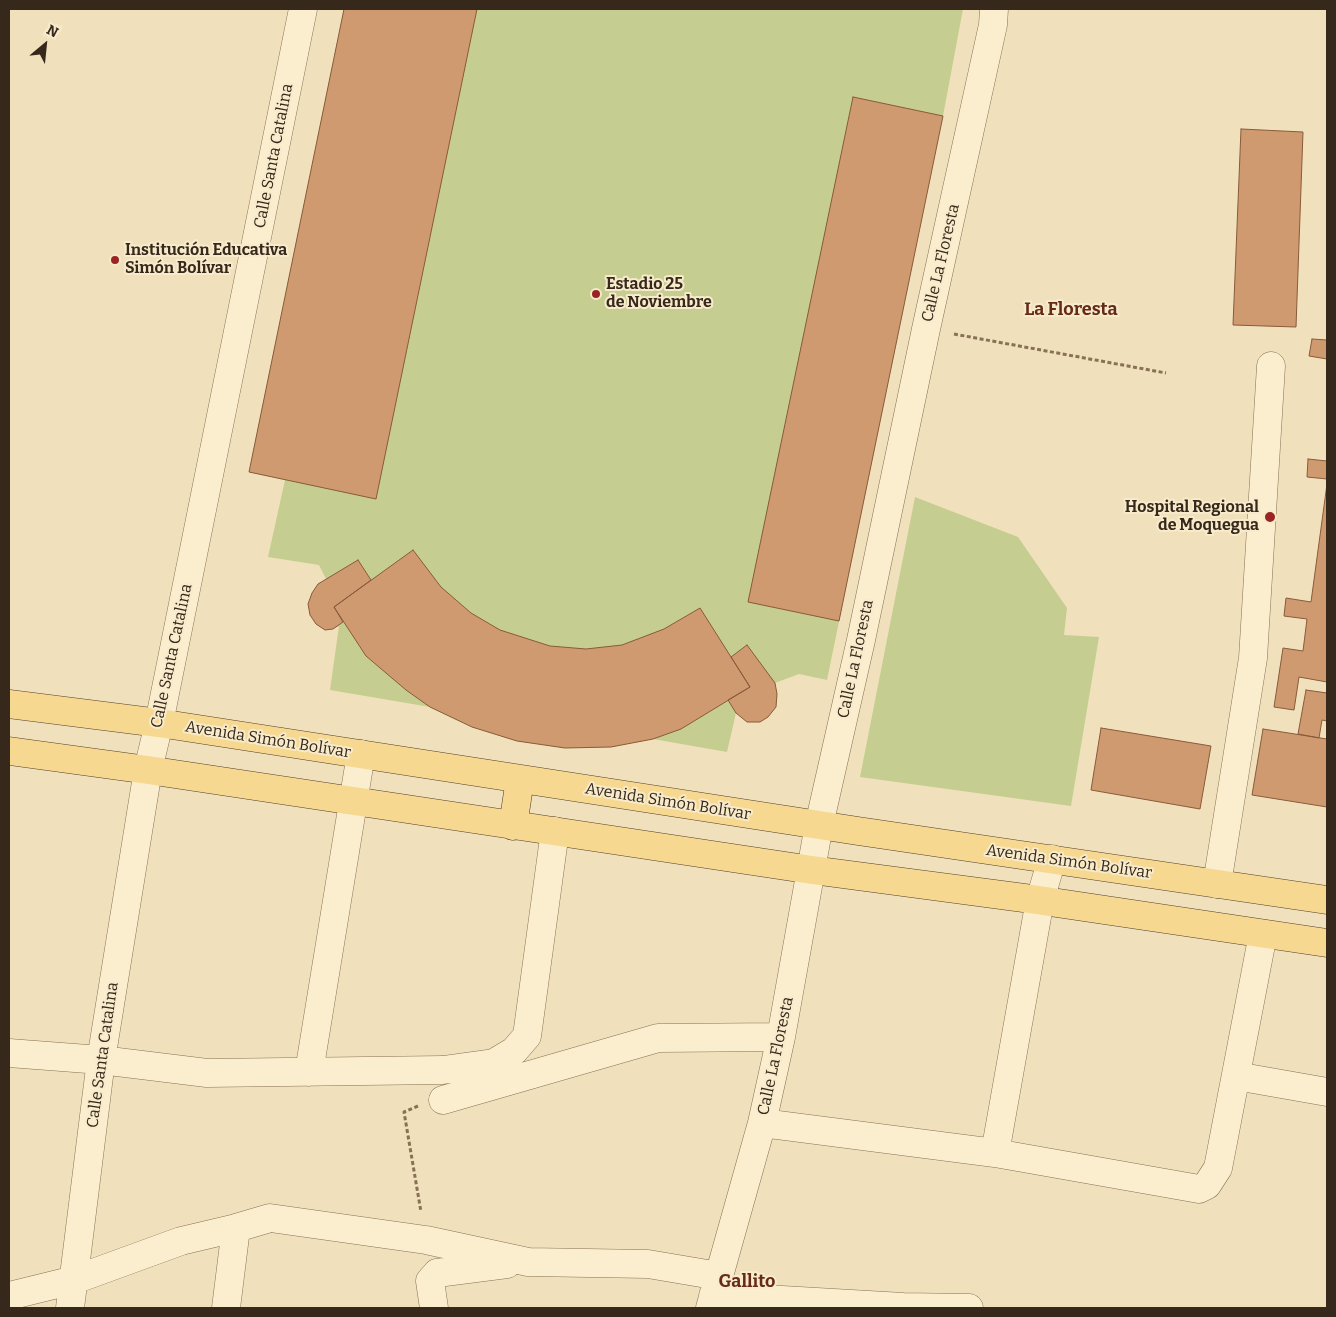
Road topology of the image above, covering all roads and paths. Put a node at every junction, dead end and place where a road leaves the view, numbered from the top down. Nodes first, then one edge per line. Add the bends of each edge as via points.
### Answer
1 (303, 9) edge
2 (994, 9) edge
3 (926, 329) junction
4 (1270, 366) dead end
5 (1166, 373) dead end
6 (9, 704) edge
7 (159, 723) junction
8 (9, 751) edge
9 (361, 754) junction
10 (148, 770) junction
11 (520, 779) junction
12 (352, 801) junction
13 (819, 825) junction
14 (513, 826) junction
15 (555, 831) junction
16 (1052, 859) junction
17 (812, 870) junction
18 (1230, 886) junction
19 (1040, 900) junction
20 (1327, 900) edge
21 (1235, 930) junction
22 (1263, 934) junction
23 (1327, 943) edge
24 (781, 1037) junction
25 (9, 1053) edge
26 (101, 1060) junction
27 (309, 1072) junction
28 (1236, 1076) junction
29 (1327, 1092) edge
30 (431, 1100) joint
31 (762, 1122) junction
32 (995, 1153) junction
33 (236, 1228) junction
34 (426, 1240) junction
35 (528, 1262) junction
36 (74, 1280) junction
37 (714, 1294) edge
38 (9, 1296) edge
39 (70, 1308) edge
40 (226, 1308) edge
41 (434, 1308) edge
42 (903, 1308) edge
43 (969, 1308) edge

1 - 7 street, Calle Santa Catalina
2 - 3 street, Calle La Floresta via 994,25
3 - 5 path
3 - 13 street, Calle La Floresta
4 - 18 street via 1253,658
6 - 7 main road, Avenida Simón Bolívar
7 - 9 main road, Avenida Simón Bolívar
7 - 10 street, Calle Santa Catalina
8 - 10 main road
9 - 11 main road, Avenida Simón Bolívar
9 - 12 street
10 - 12 main road
10 - 26 street, Calle Santa Catalina
11 - 13 main road, Avenida Simón Bolívar
11 - 14 main road
12 - 14 main road
12 - 27 street
13 - 16 main road, Avenida Simón Bolívar
13 - 17 street, Calle La Floresta
14 - 15 main road
15 - 17 main road
15 - 27 street via 527,1036 514,1051 494,1063 443,1070
16 - 18 main road, Avenida Simón Bolívar
16 - 19 street
17 - 19 main road
17 - 24 street, Calle La Floresta
18 - 20 main road, Avenida Simón Bolívar
18 - 21 main road
19 - 21 main road
19 - 32 street
21 - 22 main road
22 - 23 main road
22 - 28 street
24 - 30 street via 658,1038
24 - 31 street, Calle La Floresta
25 - 26 street
26 - 27 street via 207,1073
26 - 36 street, Calle Santa Catalina
28 - 29 street
28 - 32 street via 1218,1168 1207,1185 1199,1189
30 - 34 path via 404,1112
31 - 32 street
31 - 37 street, Calle La Floresta
33 - 34 street via 270,1218
33 - 36 street via 181,1241
33 - 40 street
34 - 35 street
35 - 37 street via 648,1264
35 - 41 street via 437,1273 430,1281
36 - 38 street
36 - 39 street, Calle Santa Catalina
37 - 42 street
42 - 43 street

